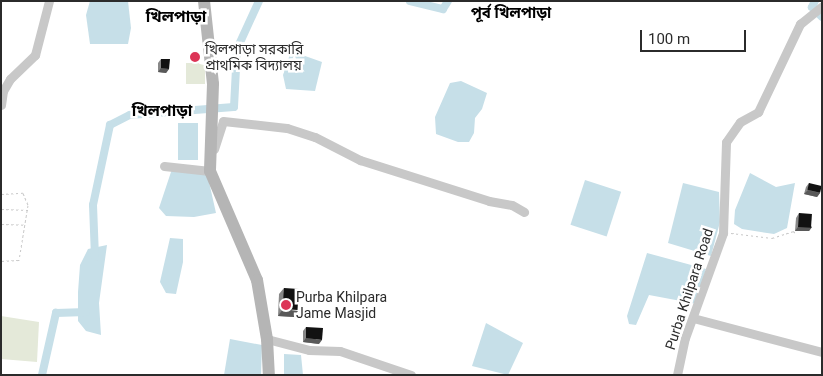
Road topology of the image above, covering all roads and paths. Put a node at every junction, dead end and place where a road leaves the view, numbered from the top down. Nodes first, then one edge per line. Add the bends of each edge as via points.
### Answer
1 (49, 1) edge
2 (204, 1) edge
3 (822, 6) edge
4 (1, 105) edge
5 (212, 146) junction
6 (164, 166) dead end
7 (210, 171) junction
8 (1, 194) edge
9 (1, 209) edge
10 (28, 210) junction
11 (524, 212) dead end
12 (1, 224) edge
13 (25, 225) junction
14 (723, 233) junction
15 (796, 233) dead end
16 (1, 261) edge
17 (693, 318) junction
18 (267, 339) junction
19 (822, 352) edge
20 (269, 375) edge
21 (411, 375) edge
22 (677, 375) edge

1 - 4 street via 35,55 10,79 3,91
2 - 5 street via 213,102
3 - 14 street, Purba Khilpara Road via 800,24 758,112 740,122 726,142
5 - 7 street
5 - 11 street via 223,121 287,128 315,137 360,160 489,201 512,205
6 - 7 street
7 - 18 street via 257,280
8 - 10 path via 23,193
9 - 10 path
10 - 13 path
12 - 13 path
13 - 16 path via 19,260
14 - 15 path via 772,238 793,231
14 - 17 street, Purba Khilpara Road
17 - 19 street
17 - 22 street, Purba Khilpara Road
18 - 20 street
18 - 21 street via 308,350 340,351

